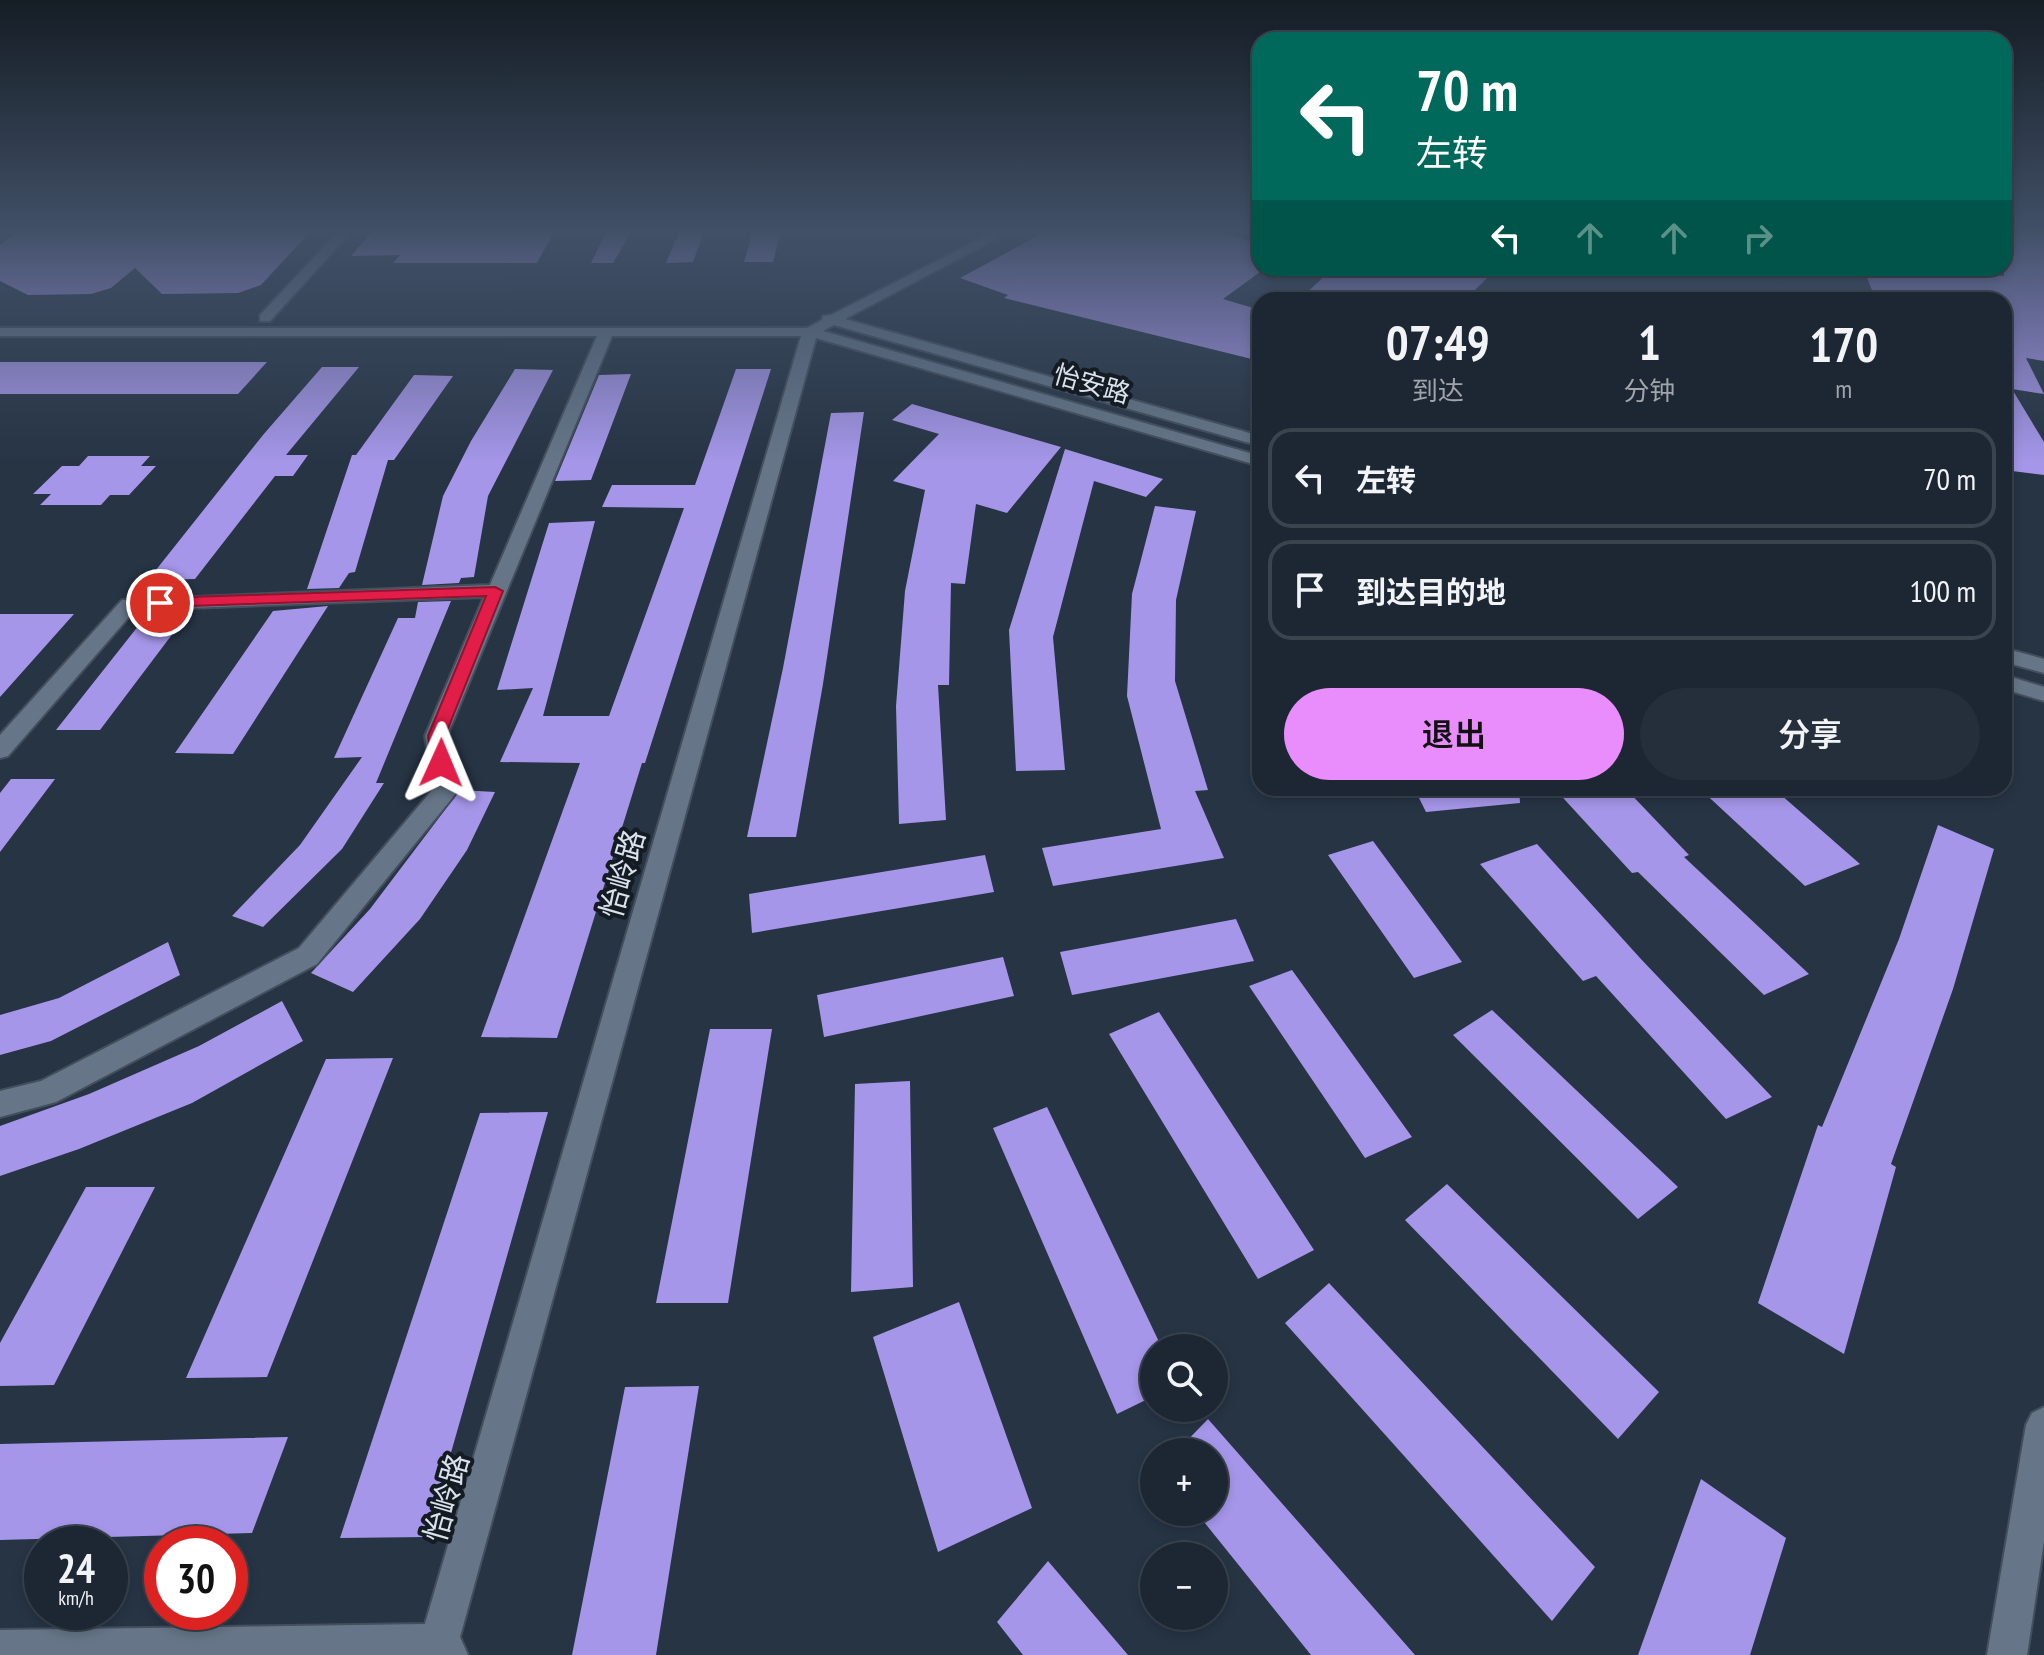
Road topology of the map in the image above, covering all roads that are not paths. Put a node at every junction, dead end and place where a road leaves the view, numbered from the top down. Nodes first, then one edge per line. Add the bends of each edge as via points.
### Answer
1 (273, 309) edge
2 (855, 309) edge
3 (0, 317) edge
4 (265, 318) junction
5 (836, 319) junction
6 (0, 332) edge
7 (606, 332) junction
8 (810, 332) junction
9 (1252, 439) edge
10 (1252, 459) edge
11 (495, 591) junction
12 (2012, 657) edge
13 (2044, 666) edge
14 (2012, 684) edge
15 (2044, 694) edge
16 (0, 750) edge
17 (0, 1104) edge
18 (2044, 1425) edge
19 (445, 1649) edge
20 (0, 1650) edge
21 (2007, 1655) edge

1 - 4 street
2 - 5 street
3 - 4 street, 怡安路
4 - 5 street, 怡安路
5 - 8 street
5 - 9 street, 怡安路
6 - 7 street, 怡安路
7 - 8 street, 怡安路
7 - 11 street
8 - 10 street, 怡安路
8 - 19 street, 怡岭路
11 - 16 street via 129,604
11 - 17 street via 436,736 445,791 308,956 46,1093
12 - 13 street
14 - 15 street
18 - 21 street
19 - 20 street

